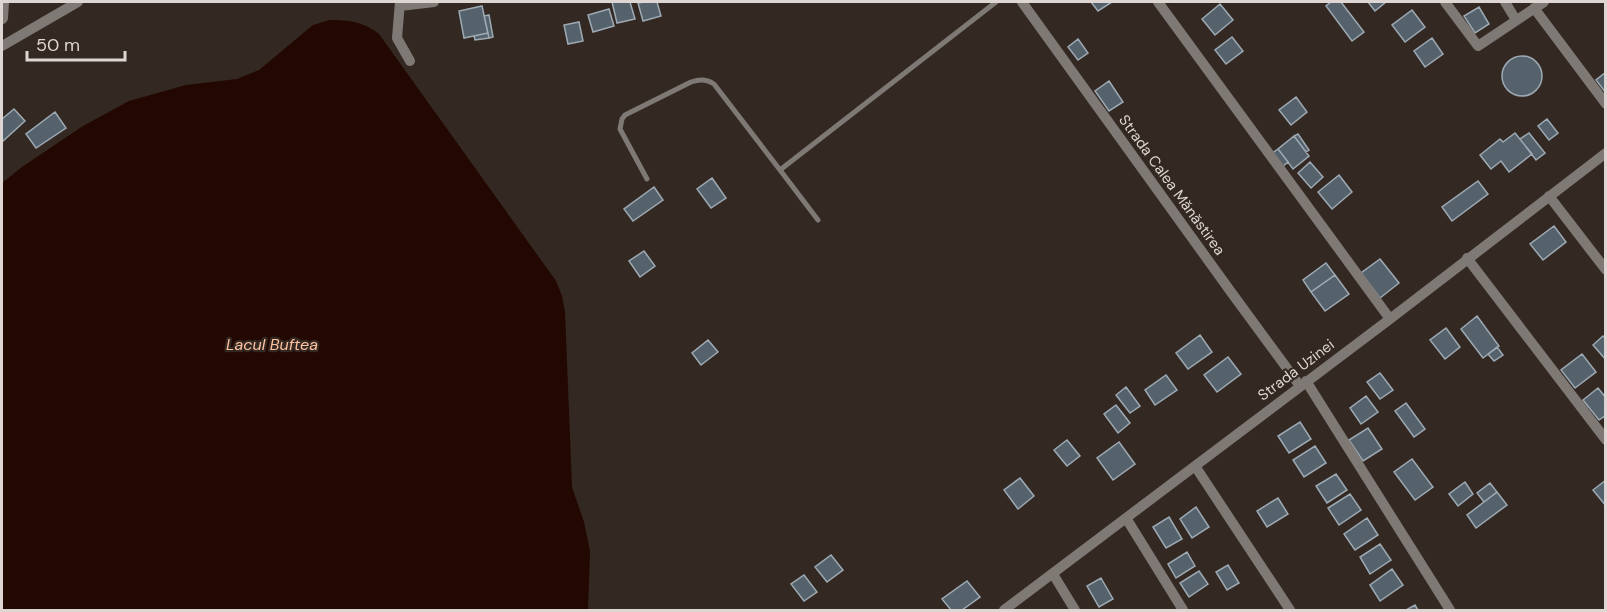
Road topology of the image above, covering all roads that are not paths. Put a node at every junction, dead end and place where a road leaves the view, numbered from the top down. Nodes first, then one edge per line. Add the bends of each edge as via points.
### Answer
1 (3, 2) edge
2 (78, 2) edge
3 (434, 2) edge
4 (996, 2) edge
5 (1022, 2) edge
6 (1158, 2) edge
7 (1445, 2) edge
8 (1505, 2) edge
9 (1544, 2) edge
10 (400, 4) edge
11 (1534, 8) junction
12 (2, 18) edge
13 (1516, 20) junction
14 (2, 46) edge
15 (410, 61) dead end
16 (1605, 104) edge
17 (1605, 153) edge
18 (780, 170) junction
19 (647, 178) dead end
20 (1549, 196) junction
21 (818, 220) dead end
22 (1467, 258) junction
23 (1605, 270) edge
24 (1390, 319) junction
25 (1303, 383) junction
26 (1605, 440) edge
27 (1195, 466) junction
28 (1126, 518) junction
29 (1053, 574) junction
30 (1004, 610) edge
31 (1075, 610) edge
32 (1183, 610) edge
33 (1290, 610) edge
34 (1450, 610) edge

1 - 12 street
2 - 14 street
3 - 10 street
4 - 18 lane
5 - 25 street, Strada Calea Mănăstirea via 1230,292
6 - 24 street
7 - 13 street via 1478,46
8 - 13 street
9 - 11 street
10 - 15 street via 397,38
11 - 13 street
11 - 16 street
17 - 20 street, Strada Uzinei
18 - 19 lane via 714,84 699,79 622,119 622,135
18 - 21 lane
20 - 22 street, Strada Uzinei
20 - 23 street
22 - 24 street, Strada Uzinei
22 - 26 street
24 - 25 street, Strada Uzinei
25 - 27 street, Strada Uzinei
25 - 34 street, Strada Calea Mănăstirea
27 - 28 street, Strada Uzinei
27 - 33 street
28 - 29 street, Strada Uzinei
28 - 32 street
29 - 30 street, Strada Uzinei
29 - 31 street

